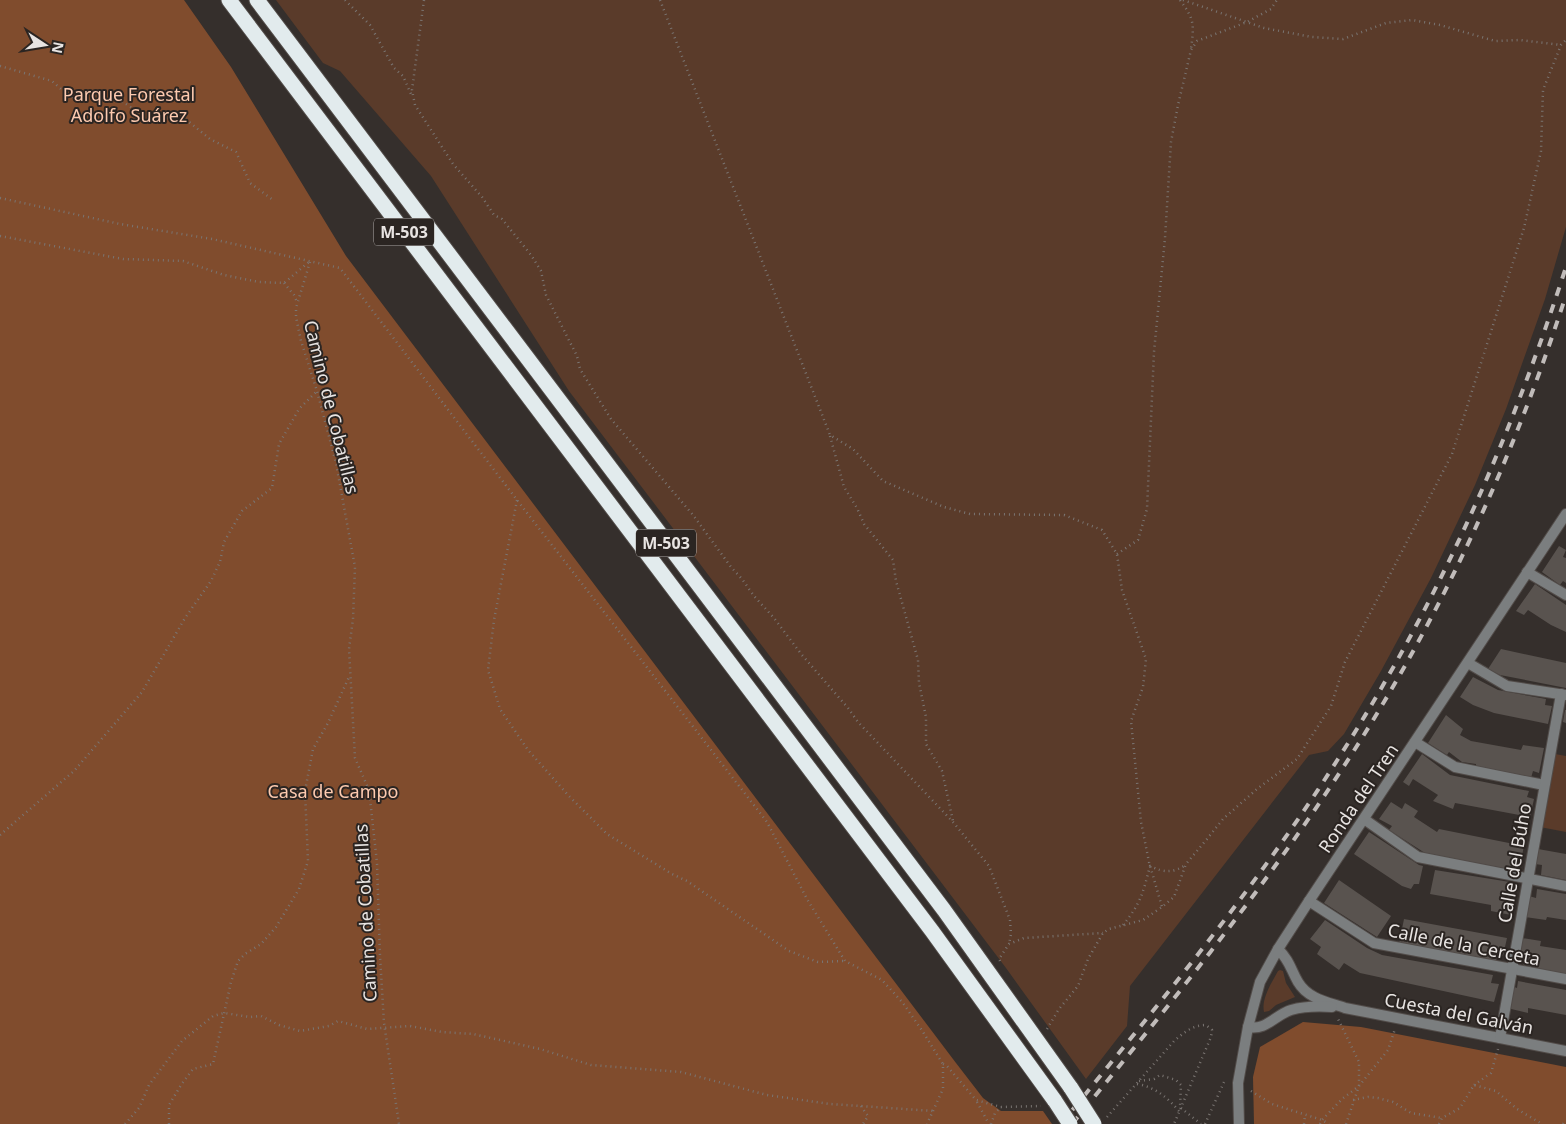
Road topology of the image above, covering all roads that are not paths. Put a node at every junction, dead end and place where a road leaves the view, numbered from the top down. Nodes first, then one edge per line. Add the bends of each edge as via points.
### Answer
1 (229, 0) edge
2 (256, 0) edge
3 (1566, 514) edge
4 (1527, 572) junction
5 (1566, 595) edge
6 (1468, 662) junction
7 (1563, 695) edge
8 (1415, 742) junction
9 (1544, 785) junction
10 (1364, 819) junction
11 (1528, 879) junction
12 (1566, 886) edge
13 (1309, 901) junction
14 (1278, 949) junction
15 (1511, 969) junction
16 (1566, 979) edge
17 (1345, 1008) junction
18 (1248, 1027) junction
19 (1500, 1038) junction
20 (1566, 1050) edge
21 (1101, 1120) edge
22 (1070, 1124) edge
23 (1239, 1124) edge

1 - 22 highway, M-503, bridge via 932,931 1051,1104
2 - 21 highway, M-503, bridge via 944,910 1071,1088
3 - 4 street, Ronda del Tren
4 - 5 street
4 - 6 street, Ronda del Tren
6 - 7 street via 1507,686
6 - 8 street, Ronda del Tren
7 - 9 street, Calle del Búho
8 - 9 street via 1456,767
8 - 10 street, Ronda del Tren
9 - 11 street, Calle del Búho
10 - 11 street via 1418,857
10 - 13 street, Ronda del Tren
11 - 12 street
11 - 15 street, Calle del Búho
13 - 14 street, Ronda del Tren
13 - 15 street, Calle de la Cerceta via 1374,943
14 - 17 street, Cuesta del Galván via 1310,995
14 - 18 street, Ronda del Tren via 1260,982
15 - 16 street, Calle de la Cerceta
15 - 19 street, Calle del Búho
17 - 18 street, Cuesta del Galván via 1300,1008 1282,1014 1263,1027
17 - 19 street, Cuesta del Galván
18 - 23 street, Ronda del Tren via 1238,1083
19 - 20 street, Cuesta del Galván

